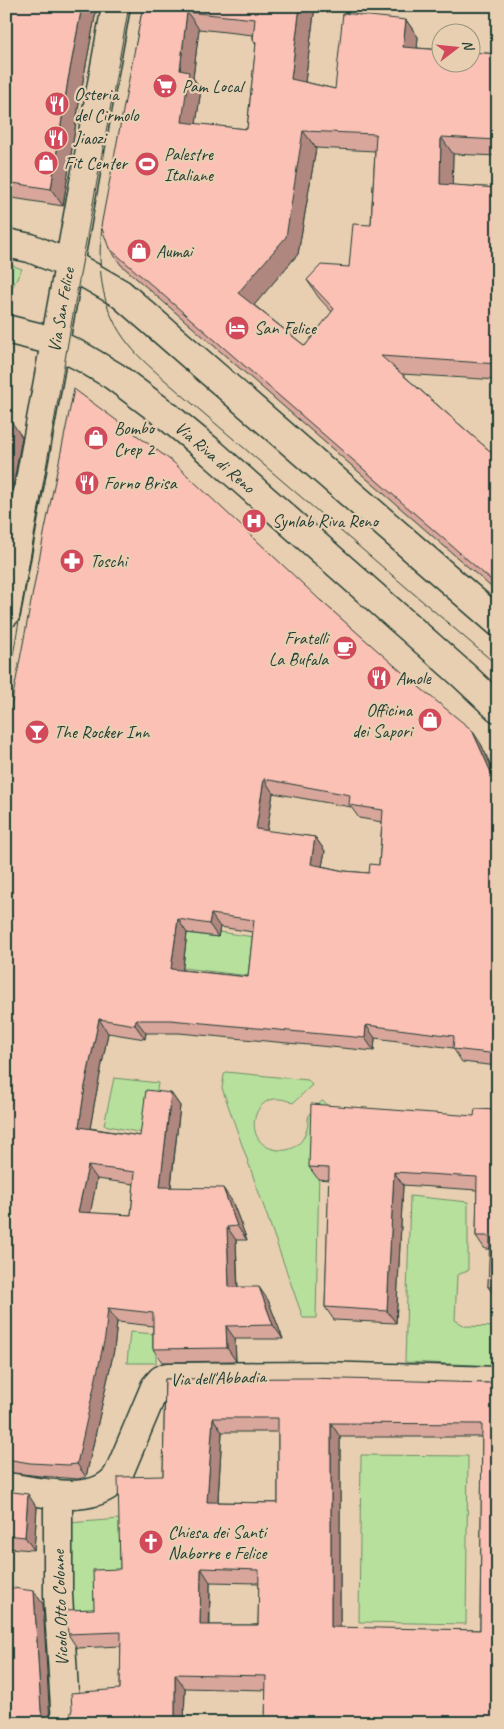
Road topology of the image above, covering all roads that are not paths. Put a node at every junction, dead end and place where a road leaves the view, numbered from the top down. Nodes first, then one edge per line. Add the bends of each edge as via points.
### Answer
1 (116, 6) edge
2 (7, 244) edge
3 (69, 264) junction
4 (6, 328) edge
5 (55, 343) junction
6 (6, 613) edge
7 (498, 622) edge
8 (498, 708) edge
9 (498, 1381) edge
10 (6, 1487) edge
11 (58, 1494) junction
12 (66, 1723) edge

1 - 3 street, Via San Felice
2 - 3 street via 30,248
3 - 5 street, Via San Felice
3 - 7 street via 130,302
4 - 5 street, Via Riva di Reno
5 - 6 street, Via San Felice
5 - 8 street, Via Riva di Reno via 114,376 188,432
9 - 11 street, Via dell'Abbadia via 318,1376 168,1377 155,1387 113,1482 83,1495
10 - 11 street, Via dell'Abbadia
11 - 12 street, Vicolo Otto Colonne via 58,1595

